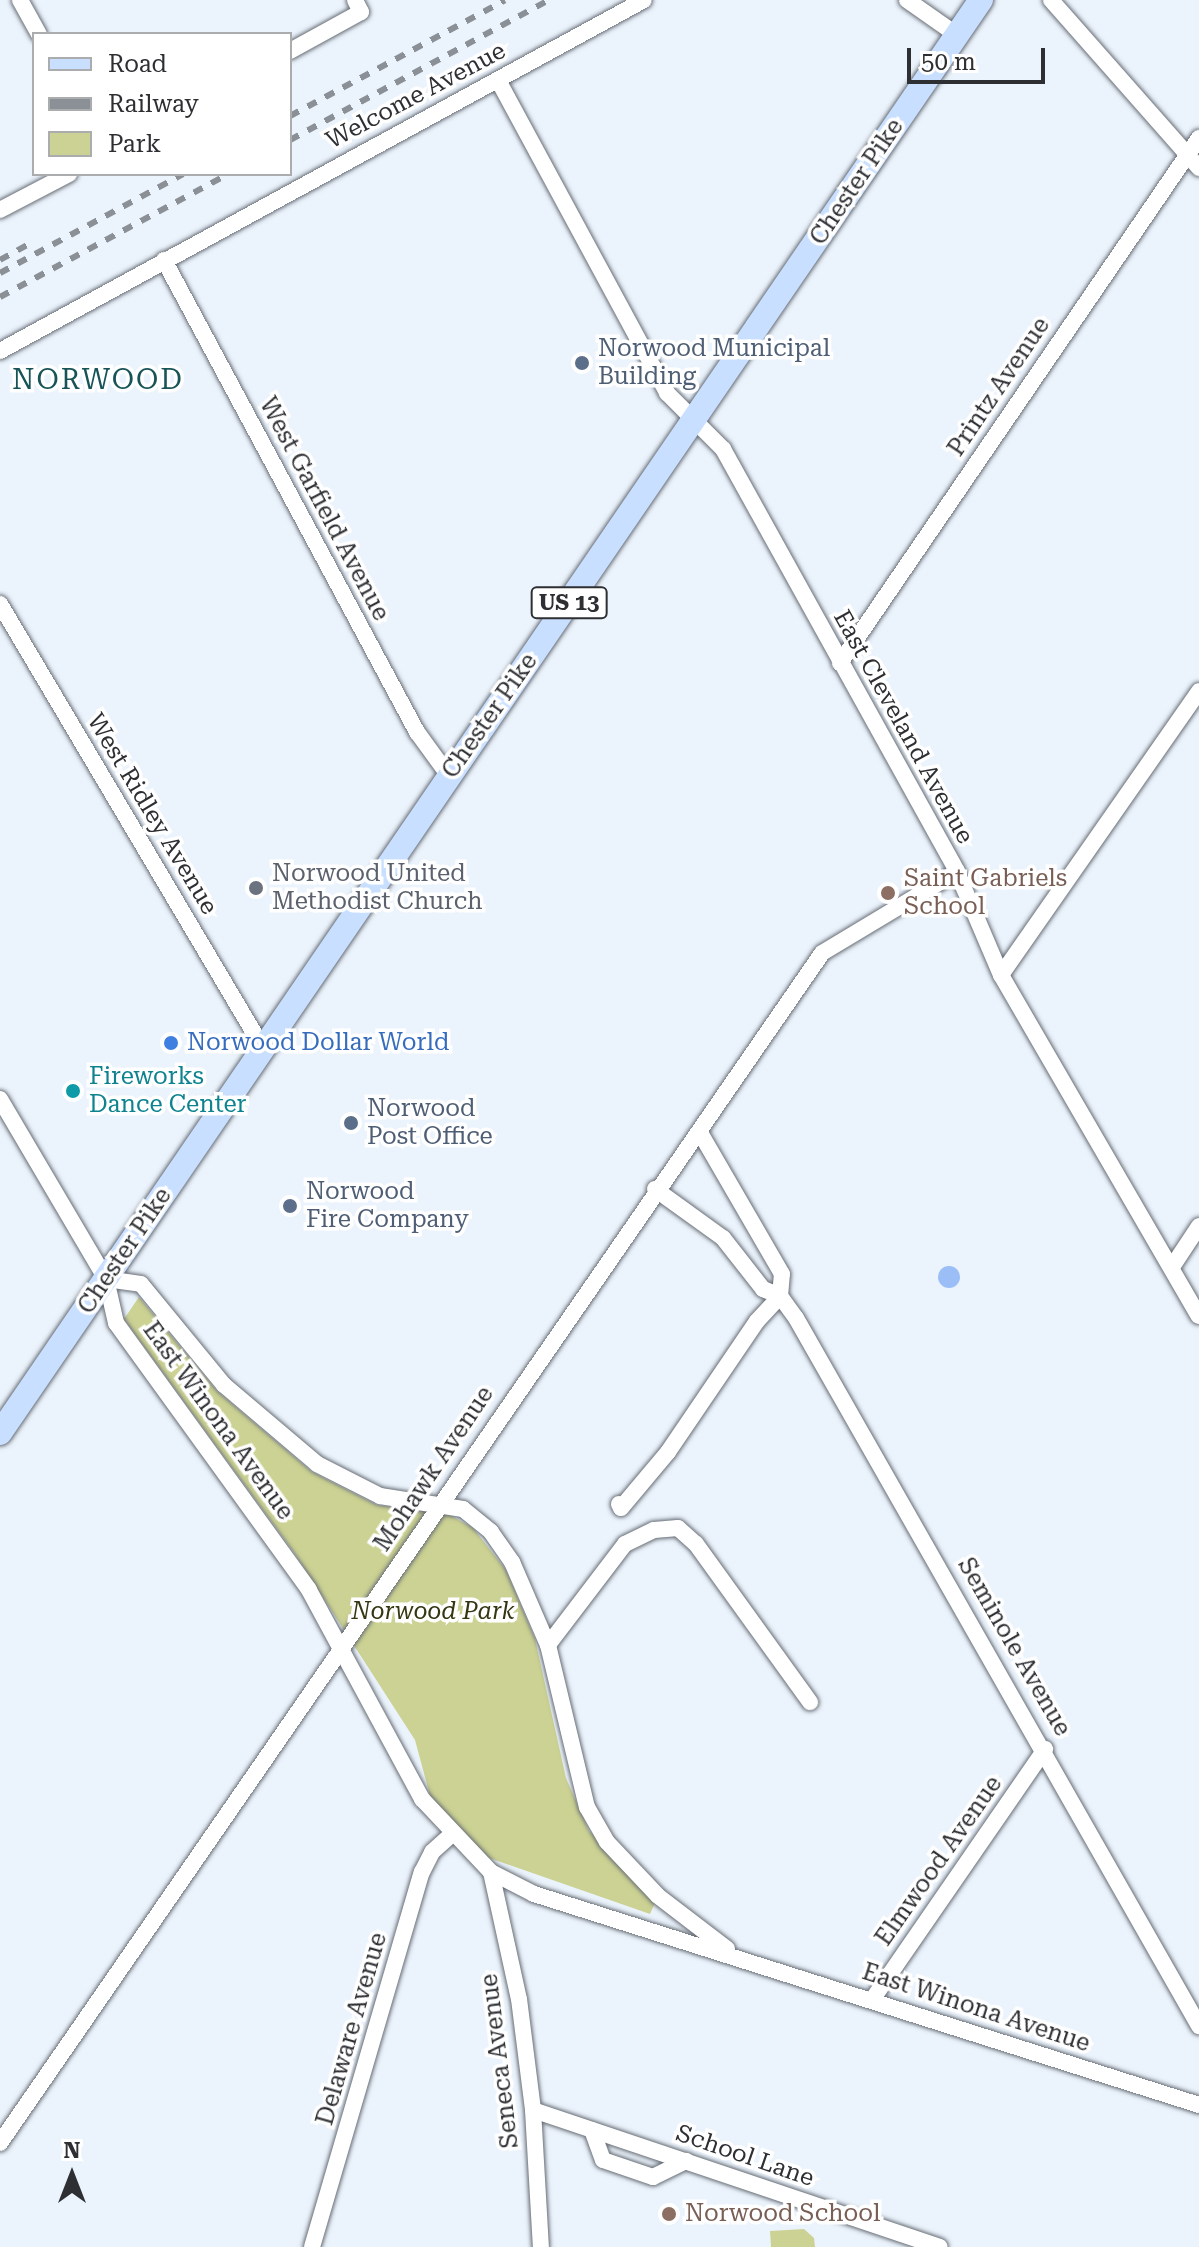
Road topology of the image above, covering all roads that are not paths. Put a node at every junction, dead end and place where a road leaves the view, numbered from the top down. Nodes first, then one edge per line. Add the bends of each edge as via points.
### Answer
1 (20, 0) edge
2 (644, 0) edge
3 (907, 0) edge
4 (981, 0) edge
5 (1051, 0) edge
6 (358, 6) edge
7 (38, 32) edge
8 (957, 35) junction
9 (292, 50) edge
10 (498, 80) junction
11 (1199, 138) edge
12 (1187, 154) junction
13 (1199, 168) edge
14 (65, 176) edge
15 (0, 210) edge
16 (164, 260) junction
17 (0, 351) edge
18 (695, 420) junction
19 (0, 604) edge
20 (840, 663) junction
21 (1199, 691) edge
22 (449, 776) junction
23 (957, 872) junction
24 (1001, 975) junction
25 (263, 1048) junction
26 (0, 1099) edge
27 (699, 1131) junction
28 (655, 1189) junction
29 (1199, 1226) edge
30 (1172, 1267) junction
31 (106, 1279) junction
32 (780, 1296) junction
33 (1199, 1316) edge
34 (0, 1433) edge
35 (439, 1504) junction
36 (619, 1504) dead end
37 (548, 1645) junction
38 (341, 1647) junction
39 (810, 1702) dead end
40 (1045, 1749) junction
41 (452, 1834) junction
42 (491, 1872) junction
43 (737, 1957) junction
44 (872, 2000) junction
45 (1199, 2026) edge
46 (1199, 2105) edge
47 (533, 2110) junction
48 (592, 2130) junction
49 (0, 2143) edge
50 (686, 2161) junction
51 (312, 2247) edge
52 (541, 2247) edge
53 (940, 2247) edge

1 - 7 street
2 - 10 street, Welcome Avenue
3 - 8 street
4 - 8 main road, Chester Pike / US 13
5 - 12 street
6 - 9 street
8 - 18 main road, Chester Pike / US 13
10 - 16 street, Welcome Avenue
10 - 18 street, East Cleveland Avenue via 667,393
11 - 12 street, Printz Avenue
12 - 13 street
12 - 20 street, Printz Avenue
14 - 15 street
16 - 17 street, Welcome Avenue
16 - 22 street, West Garfield Avenue via 417,732
18 - 20 street, East Cleveland Avenue via 723,449
18 - 22 main road, Chester Pike / US 13
19 - 25 street, West Ridley Avenue
20 - 23 street, East Cleveland Avenue
21 - 24 street
22 - 25 main road, Chester Pike / US 13
23 - 24 street, East Cleveland Avenue
23 - 27 street, Mohawk Avenue via 822,953
24 - 30 street, East Cleveland Avenue
25 - 31 main road, Chester Pike / US 13
26 - 31 street
27 - 28 street, Mohawk Avenue
27 - 32 street, Seminole Avenue via 782,1274
28 - 32 street, Seminole Avenue via 723,1238 763,1289
28 - 35 street, Mohawk Avenue
29 - 30 street
30 - 33 street, East Cleveland Avenue
31 - 34 main road, Chester Pike / US 13
31 - 35 street, East Winona Avenue via 141,1284 224,1385 317,1464 380,1496
31 - 38 street, East Winona Avenue via 116,1323 288,1558
32 - 36 street via 757,1321 668,1452 621,1508
32 - 40 street, Seminole Avenue
35 - 37 street, East Winona Avenue via 469,1512 491,1532 512,1562
35 - 38 street, Mohawk Avenue
37 - 39 street via 625,1544 654,1530 678,1528 696,1544
37 - 43 street, East Winona Avenue via 587,1807 607,1842 658,1896
38 - 41 street, East Winona Avenue via 410,1781
38 - 49 street, Mohawk Avenue
40 - 44 street, Elmwood Avenue
40 - 45 street, Seminole Avenue
41 - 42 street, East Winona Avenue
41 - 51 street, Delaware Avenue via 432,1852 422,1872
42 - 43 street, East Winona Avenue via 534,1894
42 - 47 street, Seneca Avenue via 510,1943
43 - 44 street, East Winona Avenue
44 - 46 street, East Winona Avenue
47 - 48 street, School Lane
47 - 52 street, Seneca Avenue
48 - 50 street, School Lane
48 - 50 street via 603,2160 653,2177
50 - 53 street, School Lane

